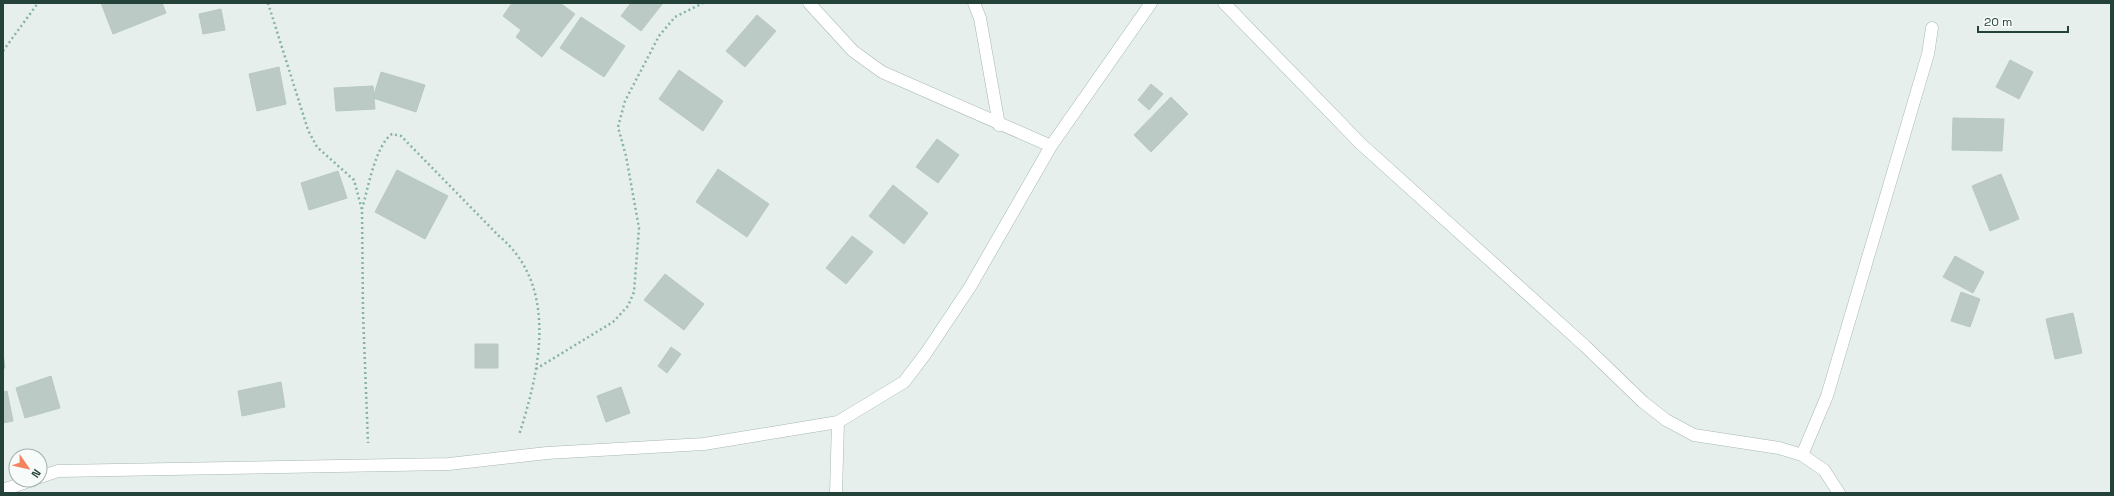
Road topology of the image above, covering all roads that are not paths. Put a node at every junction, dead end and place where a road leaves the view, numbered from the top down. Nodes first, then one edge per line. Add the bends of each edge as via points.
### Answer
1 (809, 3) edge
2 (974, 3) edge
3 (1151, 3) edge
4 (1224, 3) edge
5 (1932, 28) dead end
6 (999, 125) junction
7 (1051, 146) junction
8 (838, 422) junction
9 (1802, 455) junction
10 (48, 474) edge
11 (836, 493) edge
12 (1839, 493) edge

1 - 6 street via 854,52 882,72
2 - 6 street via 980,18
3 - 7 street
4 - 9 street via 1361,144 1643,402 1666,420 1694,435 1779,448
5 - 9 street via 1928,54 1826,396
6 - 7 street
7 - 8 street via 970,287 904,382
8 - 10 street via 704,444 547,453 449,464 58,471
8 - 11 street
9 - 12 street via 1824,470

